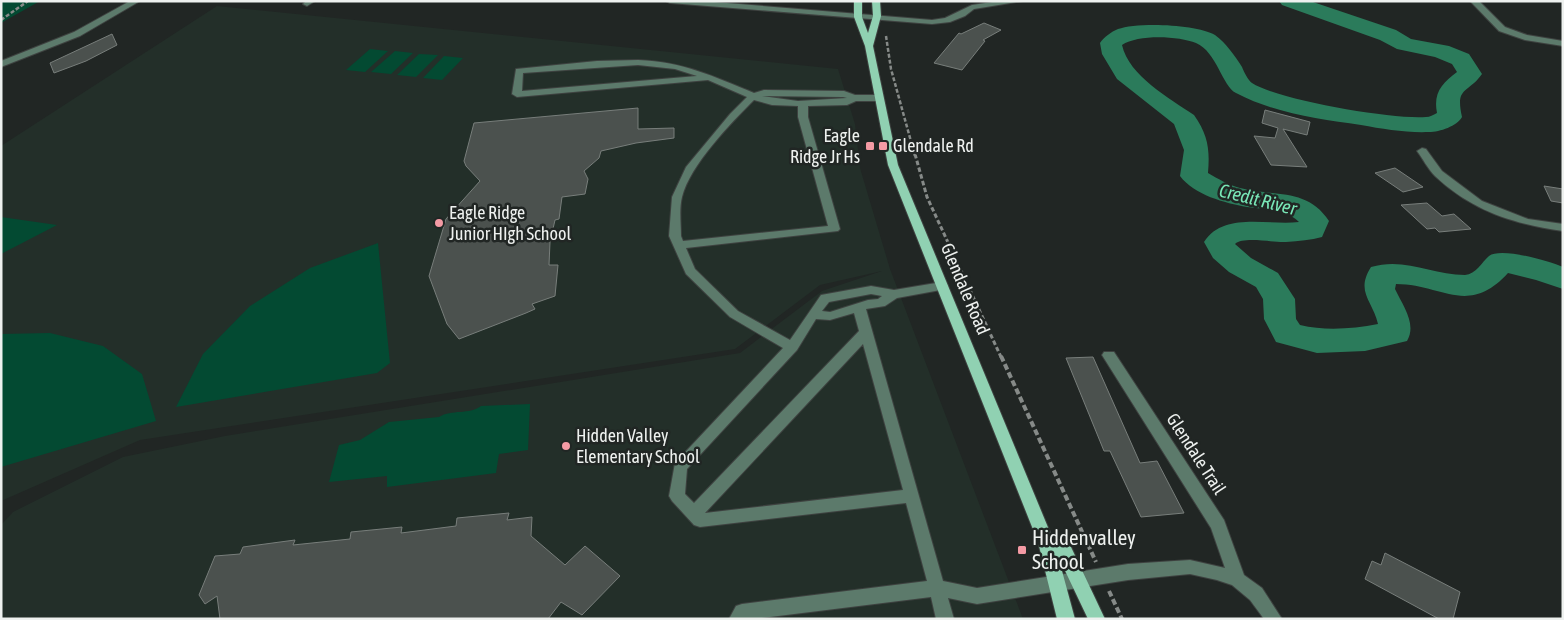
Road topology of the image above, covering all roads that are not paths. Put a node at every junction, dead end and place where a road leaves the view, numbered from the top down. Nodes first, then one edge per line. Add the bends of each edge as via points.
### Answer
1 (136, 1) edge
2 (670, 1) edge
3 (858, 1) edge
4 (876, 1) edge
5 (1019, 1) edge
6 (1474, 1) edge
7 (972, 4) edge
8 (858, 17) junction
9 (876, 19) junction
10 (1563, 44) edge
11 (869, 46) junction
12 (1, 64) edge
13 (706, 78) junction
14 (753, 96) junction
15 (854, 98) junction
16 (878, 98) junction
17 (803, 103) junction
18 (1422, 152) dead end
19 (1563, 228) edge
20 (679, 245) junction
21 (942, 286) junction
22 (894, 294) junction
23 (859, 307) junction
24 (813, 314) junction
25 (866, 332) junction
26 (792, 346) junction
27 (1109, 355) dead end
28 (912, 496) junction
29 (694, 514) junction
30 (1238, 580) junction
31 (1066, 581) junction
32 (937, 588) junction
33 (737, 619) edge
34 (946, 619) edge
35 (1066, 619) edge
36 (1097, 619) edge
37 (1274, 619) edge

1 - 12 street via 77,34
2 - 8 street
3 - 8 main road, Glendale Road
4 - 9 main road, Glendale Road
5 - 7 street
6 - 10 street via 1502,29
7 - 9 street via 962,14 947,20
8 - 9 street
8 - 11 main road, Glendale Road
9 - 11 main road, Glendale Road
11 - 16 main road, Glendale Road
13 - 13 street via 676,66 656,64 529,71 519,72 516,94
13 - 14 street
14 - 15 street via 764,93 844,94
14 - 17 street via 759,100
14 - 20 street via 692,167 676,197 675,236
15 - 16 street
15 - 17 street via 848,102
16 - 21 main road, Glendale Road via 893,165
17 - 20 street via 803,117 834,229
18 - 19 street via 1438,173 1478,203 1526,222
20 - 26 street via 690,271 734,314
21 - 22 street
21 - 31 main road, Glendale Road via 1046,542 1065,552
22 - 23 street via 881,303
22 - 24 street via 871,290 825,298
23 - 24 street via 830,316
23 - 25 street
24 - 26 street
25 - 28 street
25 - 29 street
26 - 29 street via 680,467 677,496
27 - 30 street, Glendale Trail via 1218,525
28 - 29 street via 700,520
28 - 32 street
30 - 31 street via 1190,567
30 - 37 street via 1256,594
31 - 32 street via 977,596
31 - 35 main road, Glendale Road
31 - 36 main road, Glendale Road
32 - 33 street via 742,612
32 - 34 street

